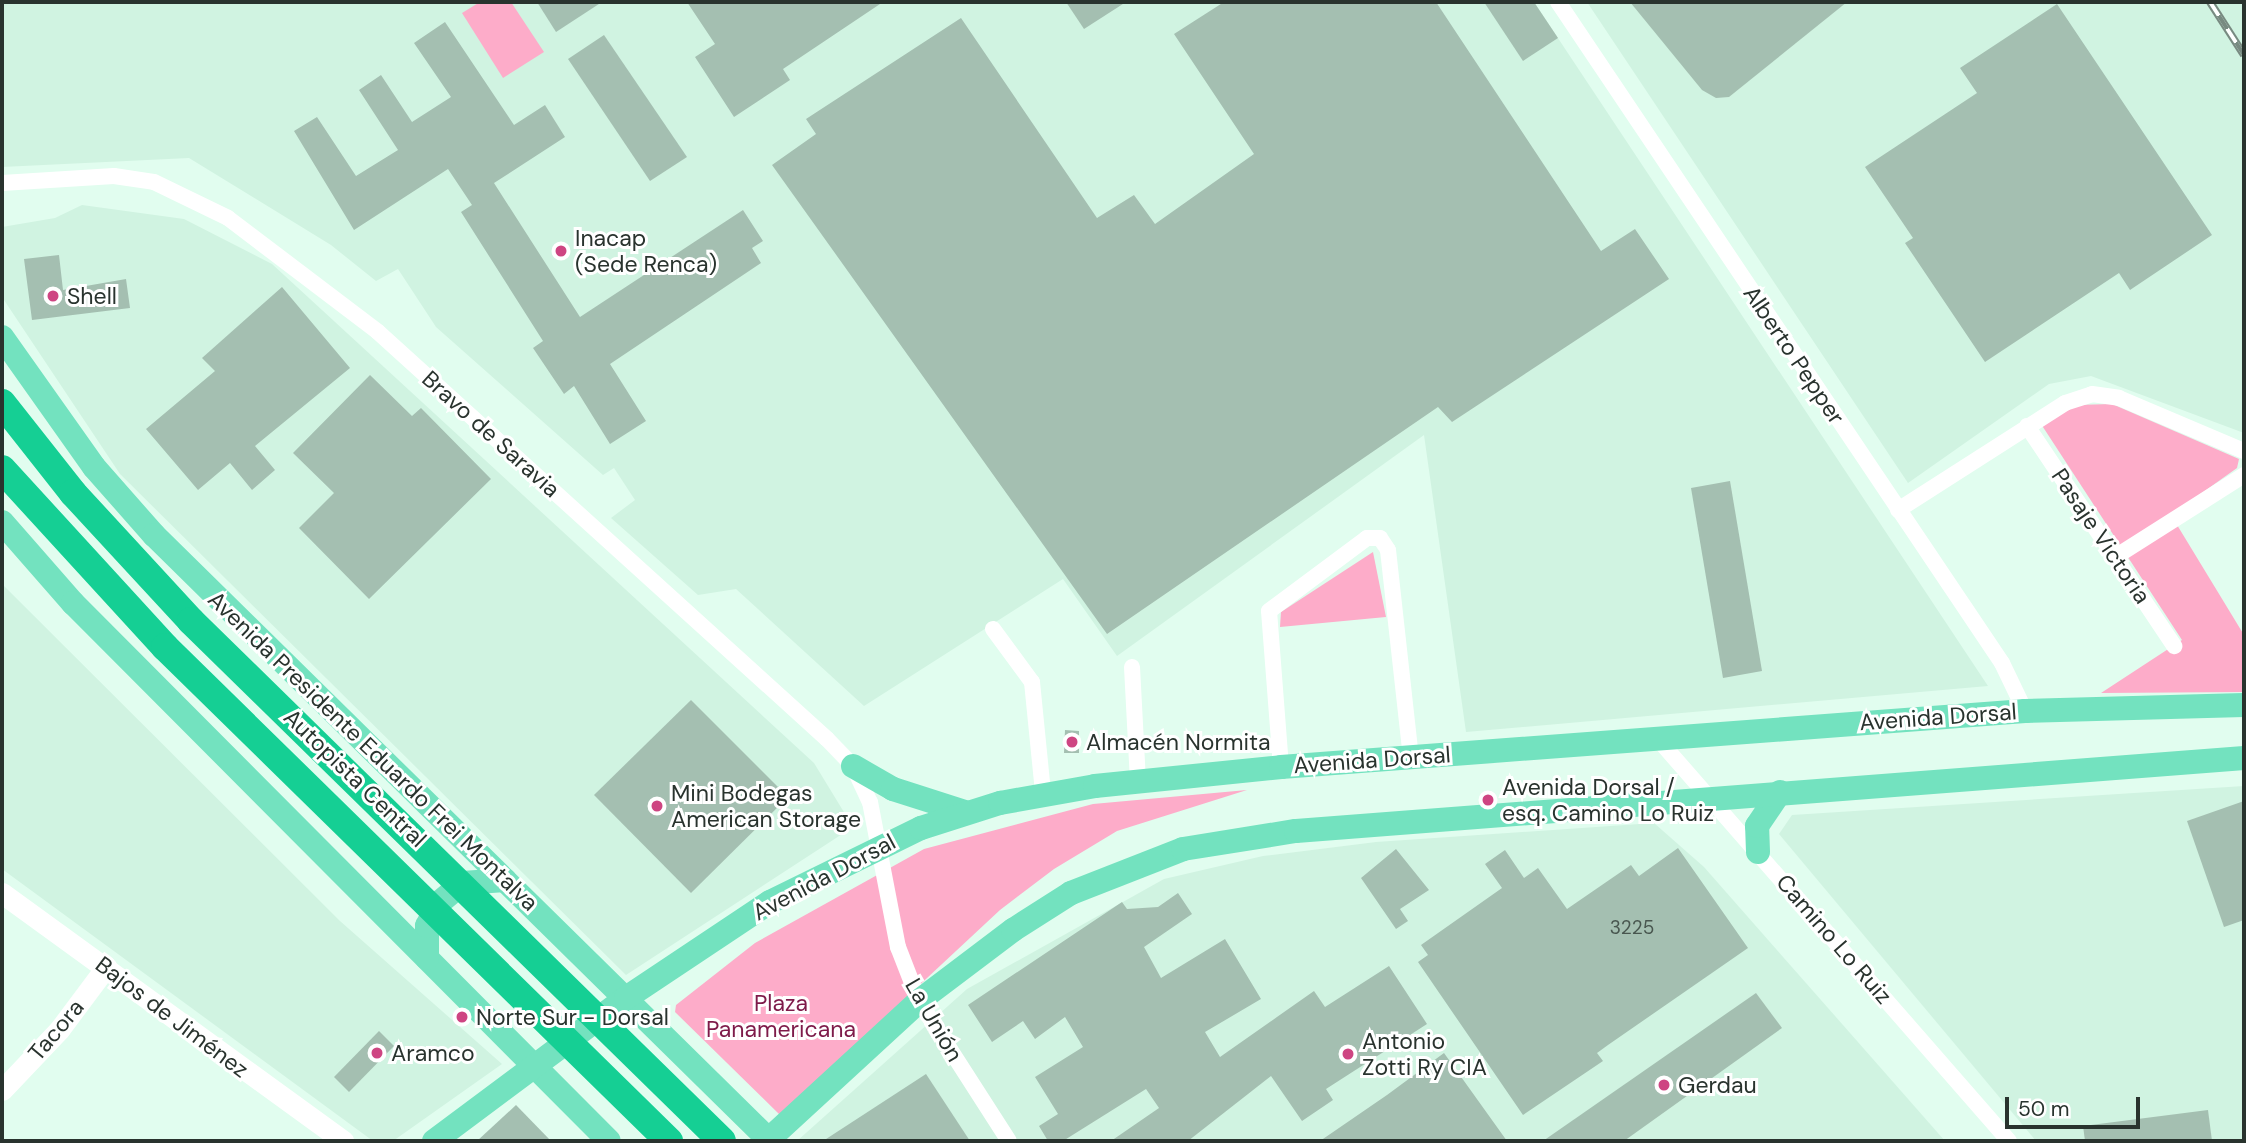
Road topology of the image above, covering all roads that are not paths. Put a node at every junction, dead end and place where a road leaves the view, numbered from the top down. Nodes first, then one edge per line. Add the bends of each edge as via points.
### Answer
1 (1558, 2) edge
2 (2, 183) edge
3 (2, 337) edge
4 (2, 403) edge
5 (2027, 426) junction
6 (2244, 451) edge
7 (2, 469) edge
8 (2244, 475) edge
9 (1898, 510) junction
10 (2, 522) edge
11 (2115, 557) junction
12 (993, 629) dead end
13 (2174, 646) dead end
14 (1132, 667) dead end
15 (2244, 705) edge
16 (2025, 711) junction
17 (1657, 738) junction
18 (1411, 757) junction
19 (2244, 758) edge
20 (853, 766) junction
21 (1281, 767) junction
22 (1138, 781) junction
23 (1780, 792) junction
24 (1043, 793) junction
25 (1710, 798) junction
26 (965, 812) junction
27 (879, 846) junction
28 (1758, 852) junction
29 (505, 880) junction
30 (2, 893) edge
31 (427, 958) junction
32 (106, 967) junction
33 (626, 998) junction
34 (919, 1001) junction
35 (532, 1066) junction
36 (2, 1090) edge
37 (343, 1141) edge
38 (434, 1141) edge
39 (609, 1141) edge
40 (669, 1141) edge
41 (722, 1141) edge
42 (769, 1141) edge
43 (1009, 1141) edge
44 (2009, 1141) edge

1 - 9 street, Alberto Pepper
2 - 20 street, Bravo de Saravia via 114,176 153,181 238,225 379,332
3 - 29 main road, Avenida Presidente Eduardo Frei Montalva via 87,459 154,535
4 - 41 highway, Autopista Central via 73,493 191,621
5 - 6 street via 2078,396 2101,394
5 - 9 street
5 - 11 street, Pasaje Victoria
7 - 40 highway, Autopista Central via 165,647
8 - 11 street
9 - 16 street, Alberto Pepper via 2006,670
10 - 31 main road via 73,603
11 - 13 street, Pasaje Victoria
12 - 24 street via 1032,682
14 - 22 street
15 - 16 main road, Avenida Dorsal
16 - 17 main road, Avenida Dorsal
17 - 18 main road, Avenida Dorsal
17 - 25 street, Camino Lo Ruiz
18 - 21 main road, Avenida Dorsal
18 - 21 street via 1388,550 1380,538 1367,538 1269,611
19 - 23 main road
20 - 26 main road via 893,789
20 - 27 street, Bravo de Saravia via 870,802
21 - 22 main road, Avenida Dorsal
22 - 24 main road, Avenida Dorsal
23 - 25 main road
23 - 28 main road via 1757,826
24 - 26 main road, Avenida Dorsal
25 - 28 street, Camino Lo Ruiz
25 - 34 main road via 1296,831 1183,849 1071,893
26 - 27 main road, Avenida Dorsal
27 - 33 main road, Avenida Dorsal via 770,902
27 - 34 street, La Unión via 898,947
28 - 44 street, Camino Lo Ruiz
29 - 31 main road via 474,879 440,902 427,926
29 - 33 main road, Avenida Presidente Eduardo Frei Montalva
30 - 32 street, Bajos de Jiménez
31 - 35 main road
32 - 36 street, Tacora via 59,1030
32 - 37 street, Bajos de Jiménez
33 - 35 main road, Avenida Dorsal
33 - 42 main road, Avenida Presidente Eduardo Frei Montalva
34 - 42 main road
34 - 43 street, La Unión
35 - 38 main road, Avenida Dorsal
35 - 39 main road

